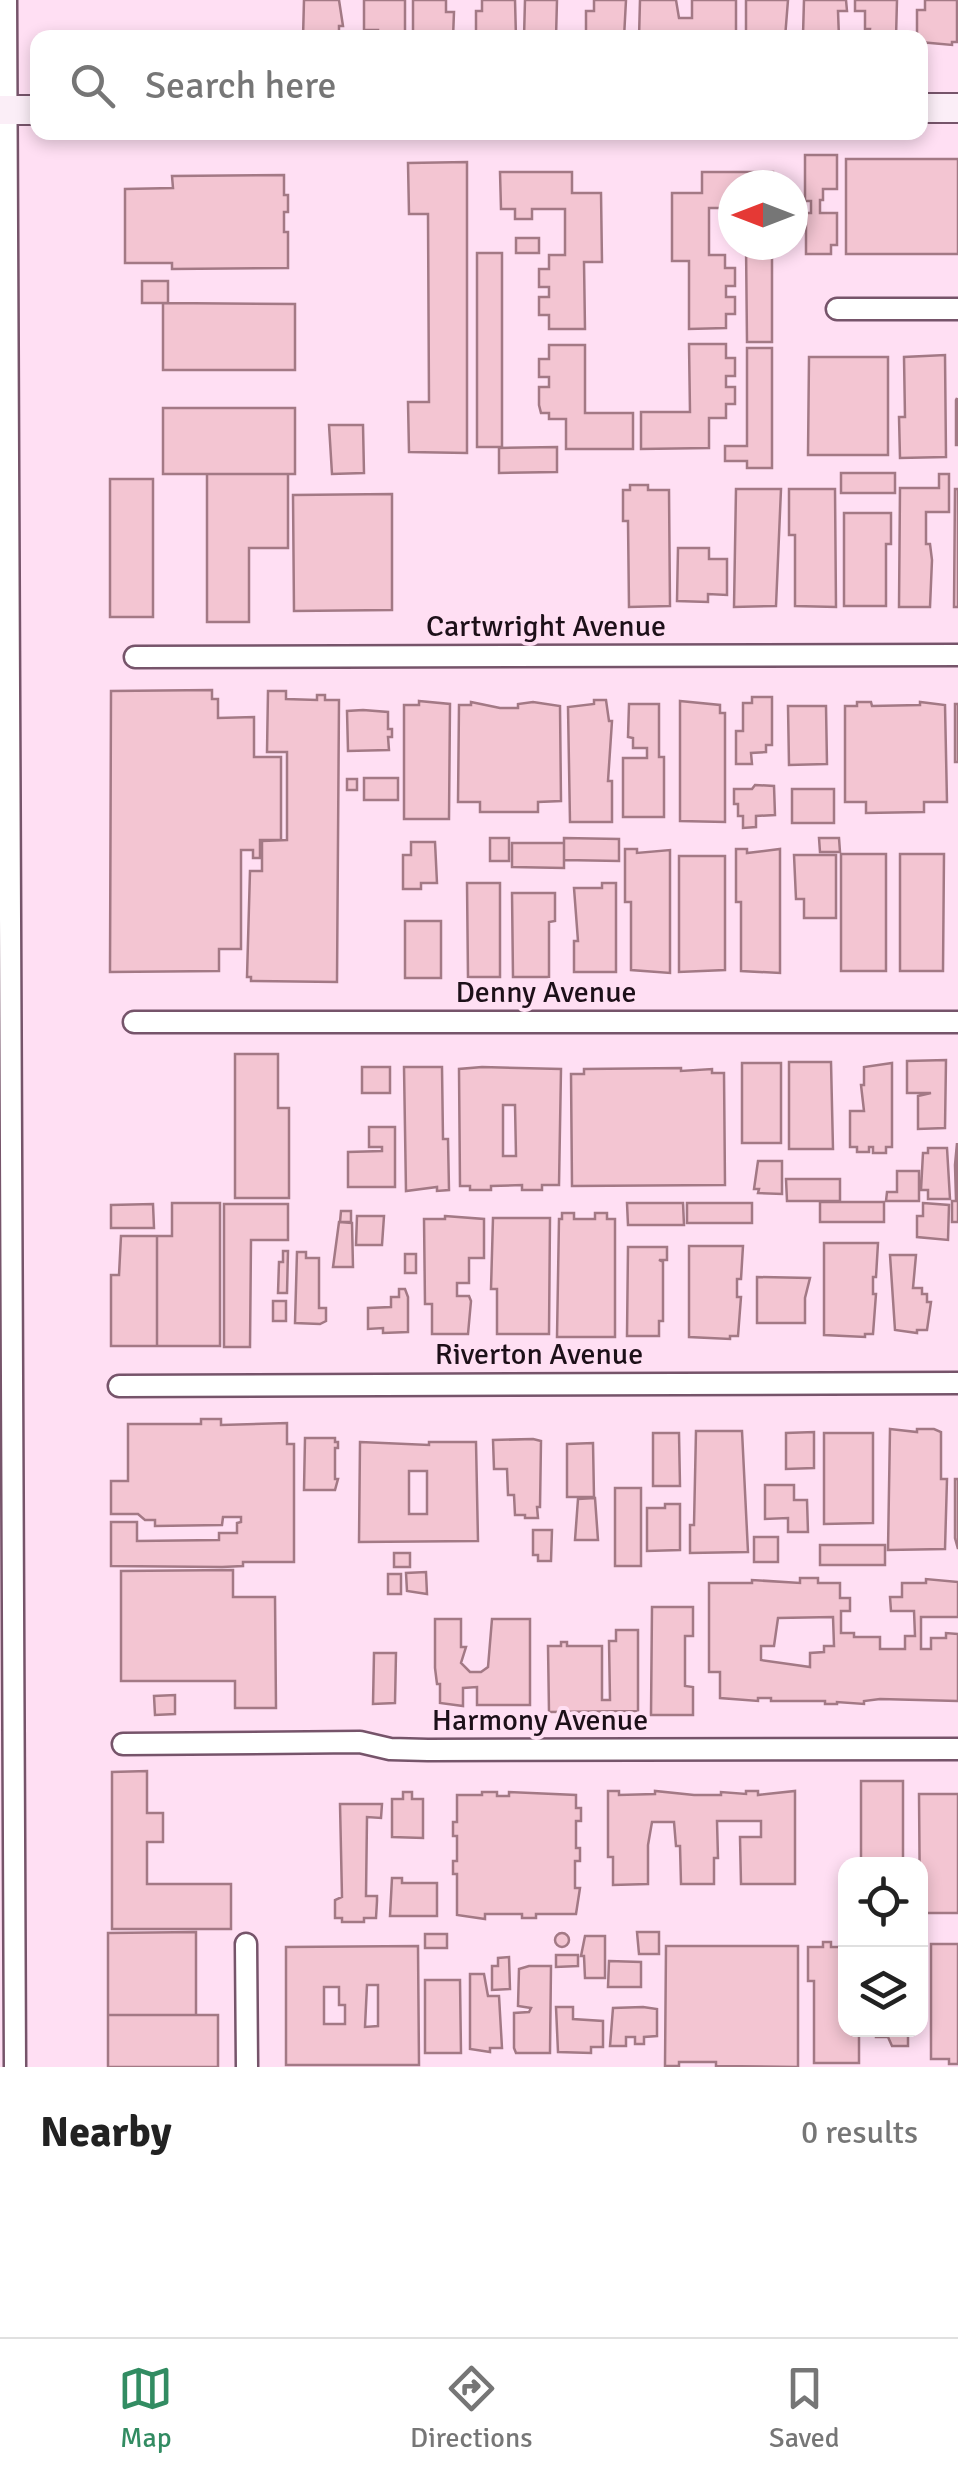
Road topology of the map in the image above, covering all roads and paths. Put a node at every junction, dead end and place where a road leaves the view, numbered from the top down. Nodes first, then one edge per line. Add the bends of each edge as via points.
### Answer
1 (6, 0) edge
2 (928, 108) edge
3 (958, 108) edge
4 (3, 110) edge
5 (30, 110) edge
6 (837, 309) dead end
7 (958, 309) edge
8 (3, 473) edge
9 (958, 655) edge
10 (134, 657) dead end
11 (4, 801) edge
12 (134, 1022) dead end
13 (958, 1022) edge
14 (5, 1126) edge
15 (958, 1383) edge
16 (119, 1386) dead end
17 (122, 1744) dead end
18 (958, 1748) edge
19 (246, 1944) dead end
20 (14, 2067) edge
21 (246, 2067) edge

1 - 4 street
2 - 3 main road
4 - 5 main road
4 - 8 street
6 - 7 street
8 - 11 street
9 - 10 street, Cartwright Avenue
11 - 14 street
12 - 13 street, Denny Avenue
14 - 20 street
15 - 16 street, Riverton Avenue
17 - 18 street, Harmony Avenue
19 - 21 street

